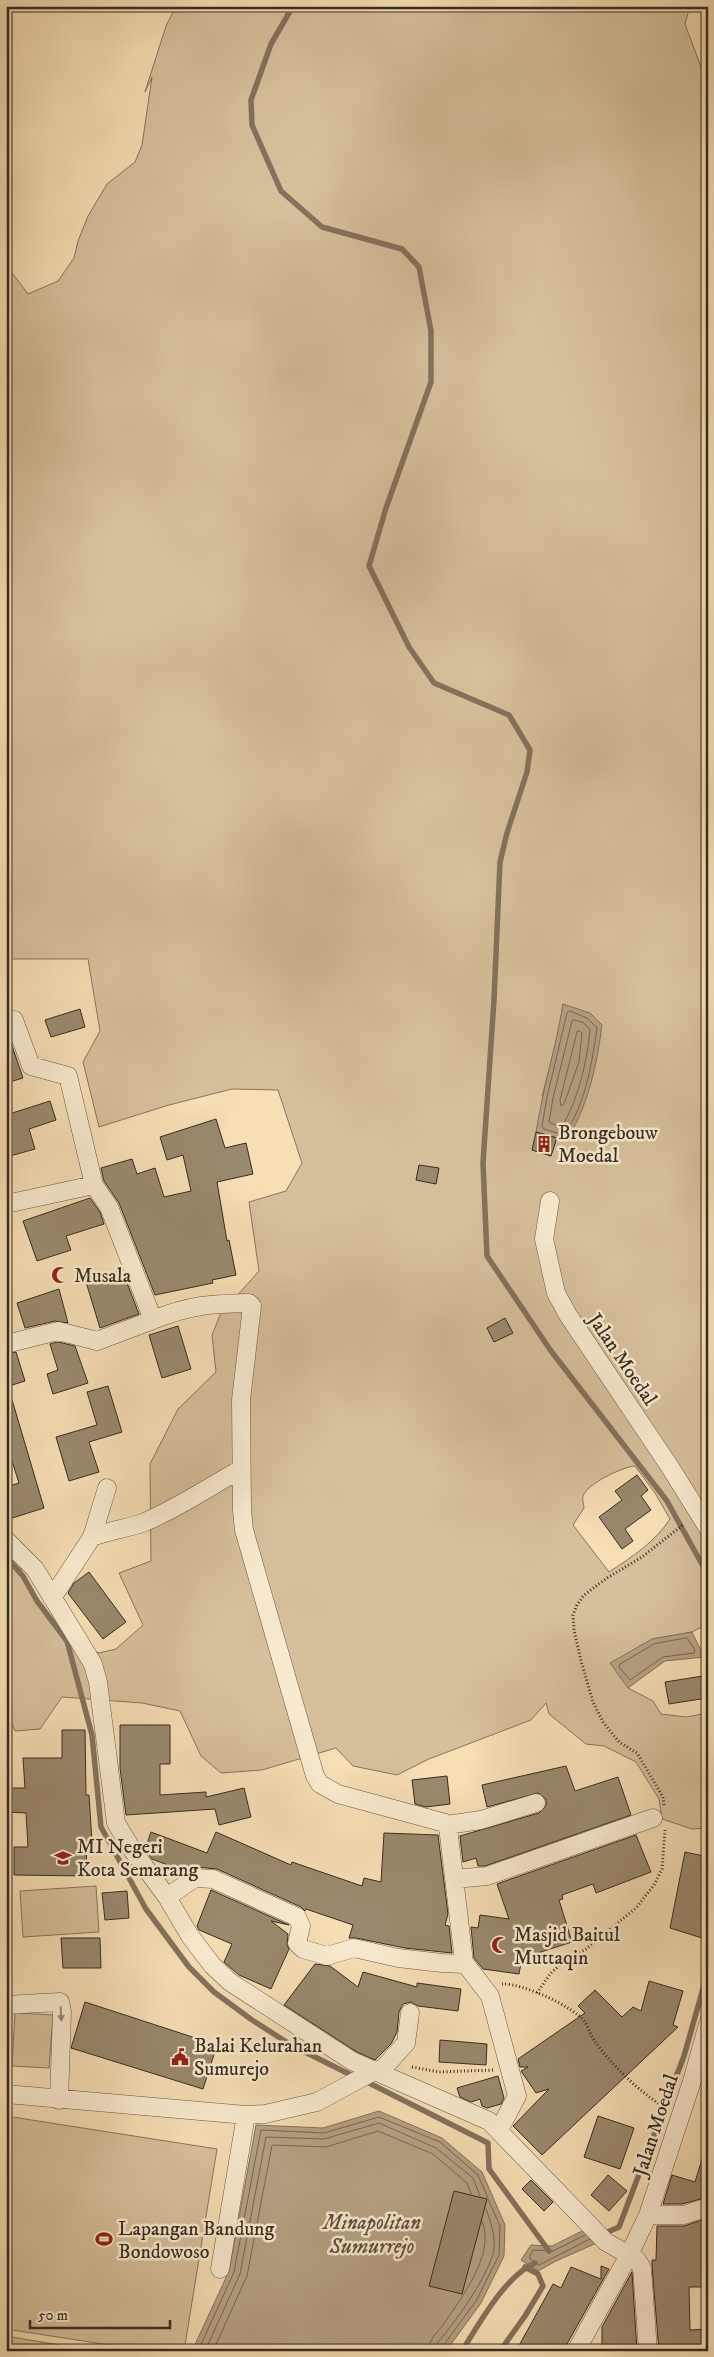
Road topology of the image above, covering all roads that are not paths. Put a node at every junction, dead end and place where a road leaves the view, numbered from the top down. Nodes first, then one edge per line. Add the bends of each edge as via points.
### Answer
1 (6, 1020) edge
2 (94, 1184) junction
3 (550, 1200) dead end
4 (6, 1204) edge
5 (153, 1320) junction
6 (6, 1344) edge
7 (241, 1469) junction
8 (108, 1488) dead end
9 (708, 1528) edge
10 (92, 1537) junction
11 (6, 1540) edge
12 (52, 1598) junction
13 (536, 1803) dead end
14 (659, 1815) road end
15 (447, 1825) junction
16 (454, 1879) junction
17 (167, 1897) junction
18 (464, 1964) junction
19 (6, 2005) edge
20 (410, 2013) dead end
21 (708, 2024) edge
22 (380, 2072) junction
23 (6, 2094) edge
24 (59, 2100) junction
25 (246, 2115) junction
26 (499, 2130) junction
27 (708, 2207) edge
28 (648, 2215) junction
29 (629, 2255) junction
30 (220, 2269) dead end
31 (576, 2351) edge
32 (648, 2351) edge

1 - 2 street via 14,1020 31,1066 68,1076
2 - 4 street
2 - 5 street via 109,1207
3 - 9 street, Jalan Moedal via 544,1239 556,1293
5 - 6 street via 97,1341 58,1331
5 - 7 street via 202,1304 248,1303 252,1306 241,1400
7 - 10 street via 158,1516
7 - 15 street via 244,1530 315,1776 320,1784 338,1794
8 - 10 street
10 - 12 street
11 - 12 street via 35,1569
12 - 17 street via 94,1664 116,1823
13 - 15 street via 480,1820
14 - 16 street via 487,1876
15 - 16 street
16 - 18 street
17 - 18 street via 195,1878 213,1879 297,1916 301,1926 297,1943 303,1949 327,1956 354,1948 398,1958
17 - 22 street via 190,1936 230,1982 352,2061
18 - 26 street via 491,1998 517,2098
19 -> 24 street via 60,2002
20 - 22 street via 406,2043
21 - 28 street, Jalan Moedal
22 - 25 street via 318,2102
22 - 26 street via 489,2121
23 - 24 street
24 - 25 street
25 - 30 street
26 - 29 street via 606,2242
27 - 28 street via 684,2215
28 - 29 street, Jalan Moedal
29 - 31 street, Jalan Moedal
29 - 32 street via 642,2268

